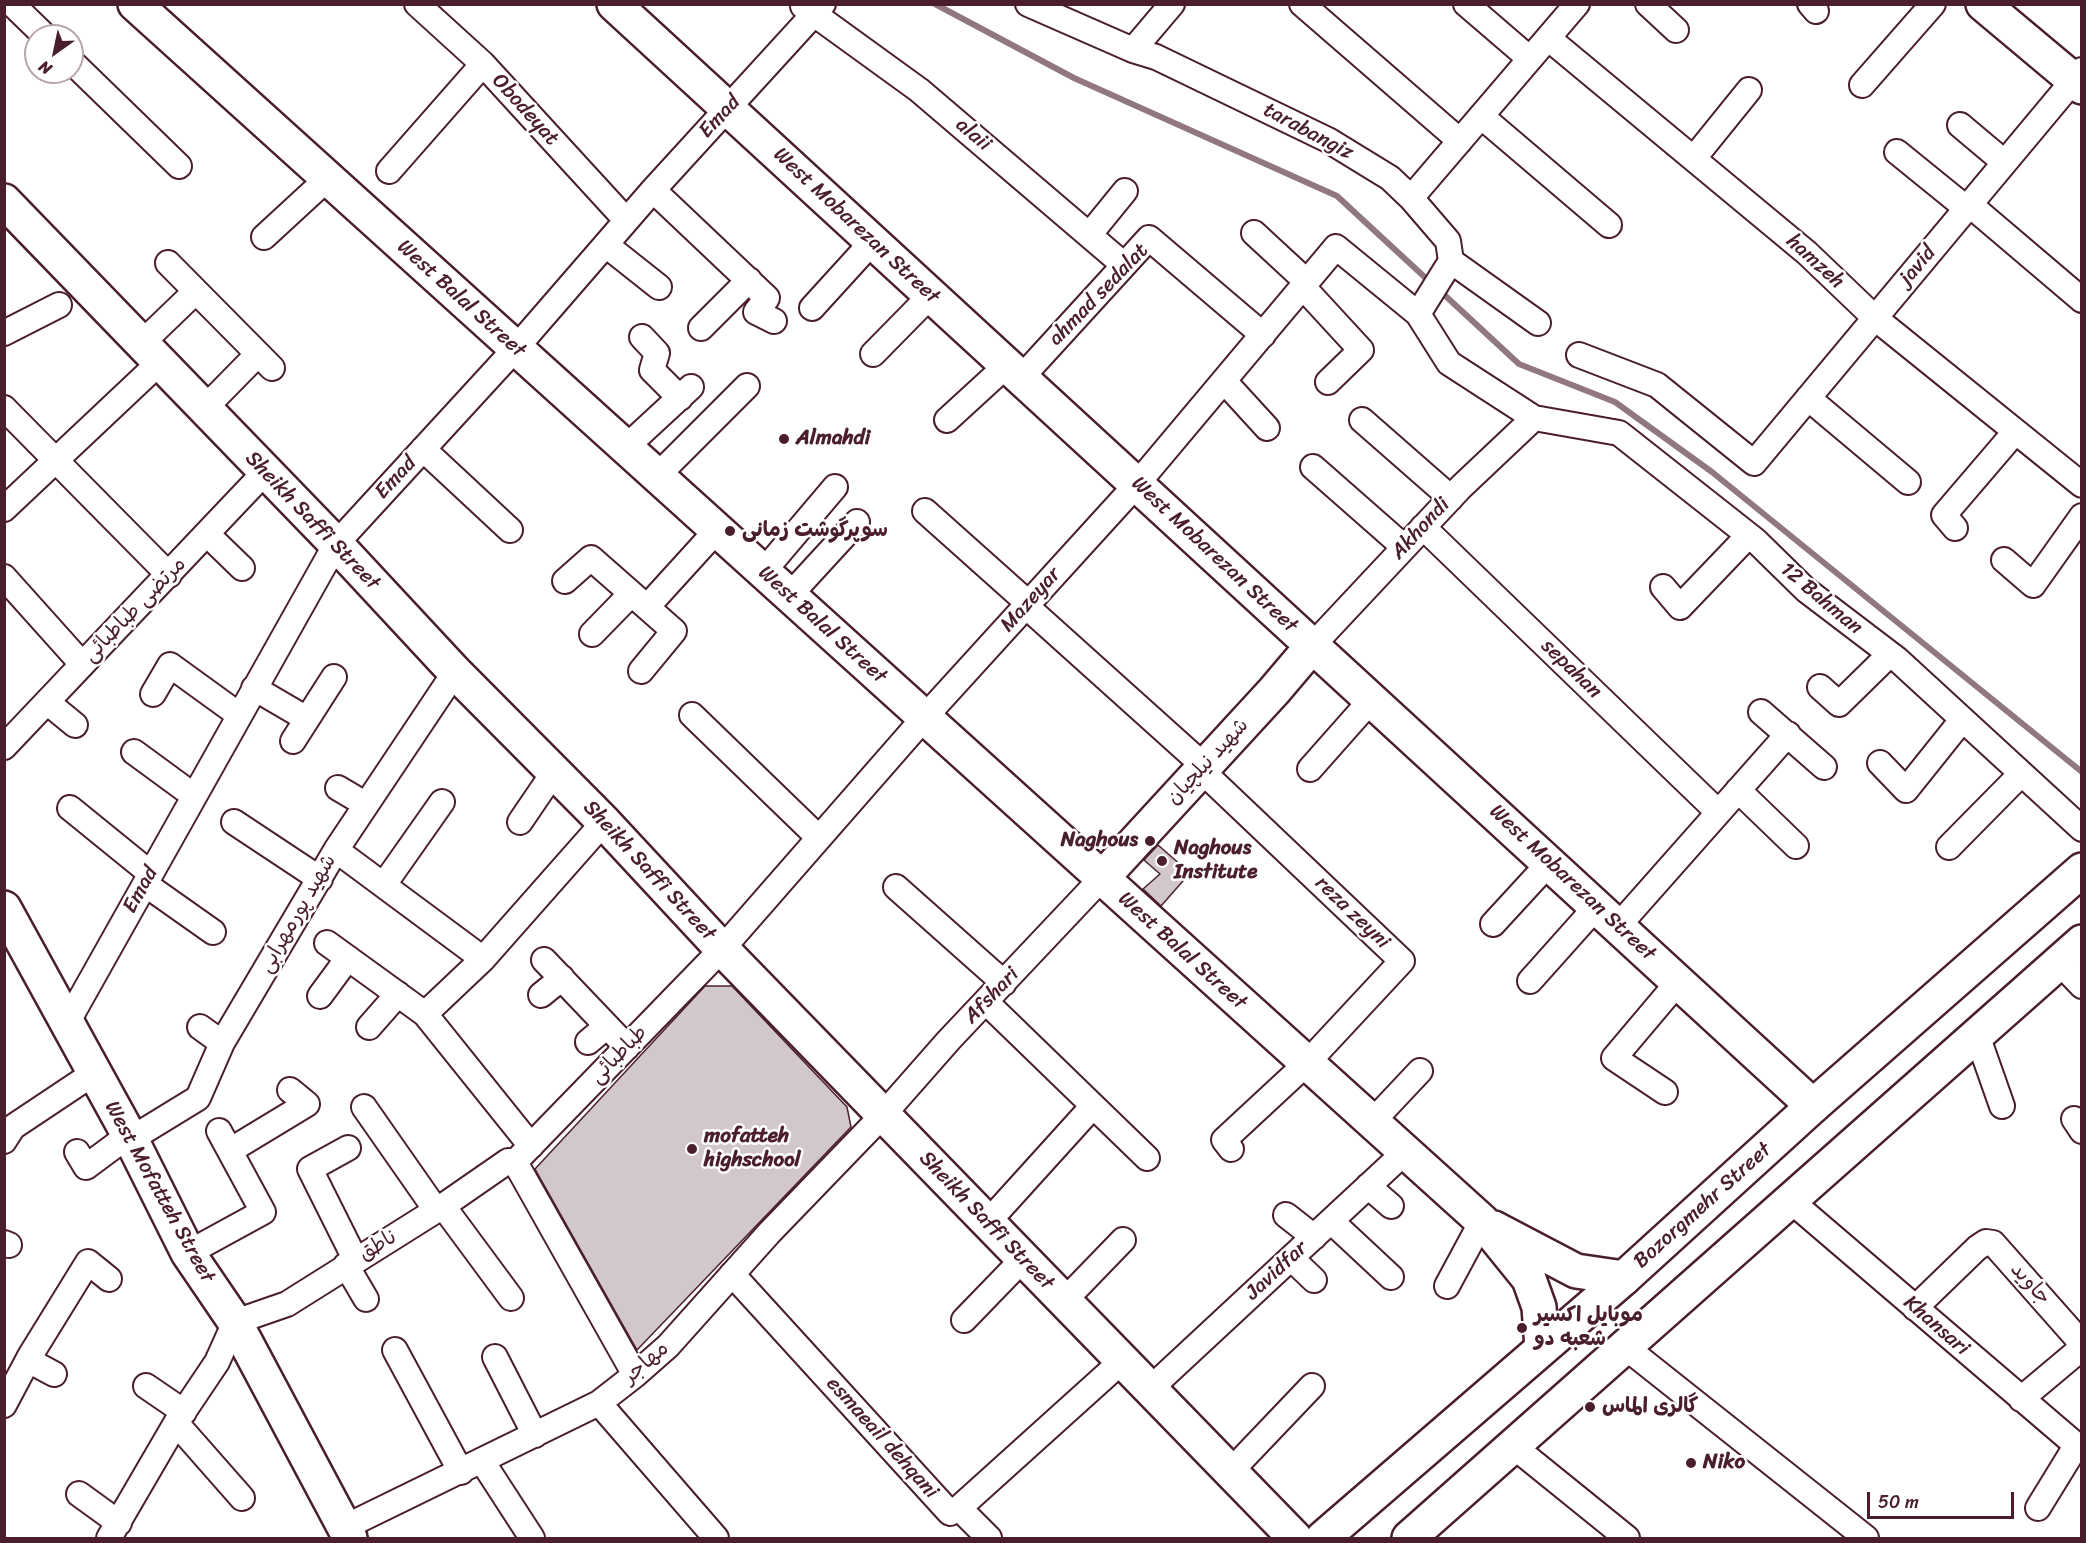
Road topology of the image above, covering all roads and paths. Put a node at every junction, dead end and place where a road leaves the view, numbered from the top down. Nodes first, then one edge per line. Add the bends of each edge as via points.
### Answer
1 (12, 4) edge
2 (417, 4) edge
3 (614, 4) edge
4 (1028, 4) edge
5 (1172, 4) edge
6 (1302, 4) edge
7 (1466, 4) edge
8 (1577, 4) edge
9 (1648, 4) edge
10 (1933, 4) edge
11 (1983, 4) edge
12 (138, 6) edge
13 (812, 8) edge
14 (33, 24) edge
15 (1677, 30) dead end
16 (1548, 38) junction
17 (1133, 50) junction
18 (1530, 59) junction
19 (483, 64) junction
20 (84, 74) edge
21 (2079, 79) edge
22 (1862, 85) dead end
23 (1749, 90) dead end
24 (728, 108) junction
25 (1481, 116) junction
26 (1960, 125) dead end
27 (1460, 141) junction
28 (1897, 152) dead end
29 (1694, 158) junction
30 (2004, 162) junction
31 (179, 166) dead end
32 (389, 171) dead end
33 (327, 179) junction
34 (653, 190) junction
35 (1126, 192) dead end
36 (1411, 198) junction
37 (4, 201) edge
38 (1967, 206) junction
39 (626, 220) junction
40 (1610, 225) dead end
41 (1254, 233) dead end
42 (1090, 234) junction
43 (264, 237) dead end
44 (873, 241) junction
45 (606, 244) junction
46 (1451, 261) junction
47 (168, 263) dead end
48 (1124, 265) junction
49 (749, 280) junction
50 (1305, 284) junction
51 (658, 286) dead end
52 (195, 292) junction
53 (931, 294) junction
54 (2082, 300) edge
55 (59, 305) dead end
56 (812, 308) dead end
57 (1418, 315) junction
58 (1875, 318) junction
59 (774, 321) dead end
60 (1538, 323) dead end
61 (701, 328) dead end
62 (4, 333) edge
63 (1263, 335) junction
64 (642, 337) dead end
65 (516, 348) junction
66 (151, 352) junction
67 (873, 354) dead end
68 (1580, 355) dead end
69 (1014, 371) junction
70 (1224, 381) junction
71 (1328, 382) dead end
72 (747, 386) dead end
73 (1808, 398) junction
74 (4, 408) edge
75 (205, 408) junction
76 (1534, 418) junction
77 (947, 420) dead end
78 (1362, 420) dead end
79 (1267, 428) dead end
80 (2015, 432) junction
81 (625, 448) junction
82 (423, 449) junction
83 (57, 459) junction
84 (1313, 467) dead end
85 (265, 472) junction
86 (657, 476) junction
87 (1908, 482) dead end
88 (1137, 484) junction
89 (2082, 485) edge
90 (835, 487) dead end
91 (1450, 498) junction
92 (4, 509) edge
93 (925, 511) dead end
94 (2082, 516) edge
95 (857, 522) dead end
96 (1423, 527) junction
97 (1955, 528) dead end
98 (510, 530) dead end
99 (717, 530) junction
100 (208, 535) junction
101 (1749, 536) junction
102 (336, 544) junction
103 (1404, 547) junction
104 (2004, 560) dead end
105 (242, 568) dead end
106 (763, 572) junction
107 (169, 575) junction
108 (4, 577) edge
109 (565, 581) dead end
110 (1663, 587) dead end
111 (789, 596) junction
112 (639, 600) junction
113 (1027, 605) junction
114 (592, 634) dead end
115 (1313, 645) junction
116 (1890, 654) junction
117 (82, 664) junction
118 (641, 670) dead end
119 (455, 672) junction
120 (334, 677) dead end
121 (1820, 687) dead end
122 (254, 688) junction
123 (153, 694) dead end
124 (1372, 699) junction
125 (48, 702) junction
126 (1761, 712) dead end
127 (239, 715) junction
128 (692, 715) dead end
129 (924, 718) junction
130 (307, 719) junction
131 (1962, 720) junction
132 (75, 725) dead end
133 (1788, 734) junction
134 (293, 741) dead end
135 (4, 747) edge
136 (134, 752) dead end
137 (1880, 763) dead end
138 (1824, 767) dead end
139 (1203, 768) junction
140 (1310, 769) dead end
141 (554, 772) junction
142 (2021, 774) junction
143 (339, 788) dead end
144 (1738, 790) junction
145 (194, 796) junction
146 (442, 802) dead end
147 (365, 804) junction
148 (70, 808) dead end
149 (1718, 812) junction
150 (234, 822) dead end
151 (520, 822) dead end
152 (604, 822) junction
153 (2082, 829) edge
154 (819, 838) junction
155 (1796, 846) dead end
156 (1949, 847) dead end
157 (336, 850) junction
158 (1550, 862) junction
159 (2082, 870) edge
160 (147, 878) junction
161 (1102, 878) junction
162 (320, 879) junction
163 (385, 883) junction
164 (896, 887) dead end
165 (1608, 916) junction
166 (1493, 924) dead end
167 (8, 925) edge
168 (213, 932) dead end
169 (327, 943) dead end
170 (722, 949) junction
171 (2070, 952) edge
172 (348, 958) junction
173 (483, 959) junction
174 (544, 960) dead end
175 (562, 978) junction
176 (1530, 981) dead end
177 (1679, 981) junction
178 (1004, 983) junction
179 (2082, 986) edge
180 (398, 994) junction
181 (541, 995) dead end
182 (320, 996) dead end
183 (986, 1002) junction
184 (425, 1014) junction
185 (67, 1023) junction
186 (607, 1026) junction
187 (200, 1027) dead end
188 (369, 1027) dead end
189 (1977, 1035) junction
190 (588, 1042) dead end
191 (222, 1043) junction
192 (627, 1047) junction
193 (1306, 1063) junction
194 (1420, 1071) dead end
195 (94, 1073) junction
196 (290, 1090) dead end
197 (1665, 1092) dead end
198 (1093, 1106) junction
199 (1813, 1106) junction
200 (2002, 1106) dead end
201 (364, 1107) dead end
202 (884, 1115) junction
203 (1372, 1122) junction
204 (130, 1137) junction
205 (4, 1142) edge
206 (348, 1148) dead end
207 (1231, 1149) dead end
208 (77, 1152) dead end
209 (1405, 1152) junction
210 (523, 1154) junction
211 (1147, 1158) dead end
212 (1368, 1186) junction
213 (1791, 1201) junction
214 (1391, 1206) dead end
215 (440, 1208) junction
216 (1286, 1215) dead end
217 (1482, 1221) junction
218 (987, 1222) junction
219 (1322, 1229) junction
220 (1123, 1240) dead end
221 (188, 1253) junction
222 (1291, 1258) junction
223 (1023, 1259) junction
224 (350, 1262) junction
225 (732, 1274) junction
226 (1391, 1277) dead end
227 (1624, 1278) junction
228 (109, 1279) dead end
229 (1314, 1280) dead end
230 (1447, 1286) dead end
231 (511, 1298) dead end
232 (366, 1299) dead end
233 (1064, 1301) junction
234 (1915, 1308) junction
235 (964, 1320) dead end
236 (235, 1322) junction
237 (1624, 1346) junction
238 (1542, 1348) junction
239 (395, 1350) dead end
240 (495, 1357) dead end
241 (28, 1360) junction
242 (1122, 1361) junction
243 (54, 1374) dead end
244 (635, 1375) junction
245 (146, 1386) dead end
246 (1312, 1386) dead end
247 (1150, 1389) junction
248 (2021, 1400) junction
249 (599, 1403) junction
250 (4, 1405) edge
251 (180, 1418) junction
252 (534, 1435) junction
253 (1512, 1445) junction
254 (2079, 1448) edge
255 (482, 1461) junction
256 (461, 1472) junction
257 (1230, 1472) junction
258 (79, 1494) dead end
259 (242, 1498) dead end
260 (959, 1508) junction
261 (2037, 1508) dead end
262 (114, 1531) edge
263 (348, 1533) edge
264 (1422, 1535) edge
265 (532, 1539) edge
266 (716, 1539) edge
267 (989, 1539) edge
268 (1295, 1539) edge
269 (1323, 1539) edge
270 (1627, 1539) edge
271 (1866, 1539) edge

1 - 14 street
2 - 19 street, Obodeyat
3 - 24 street, West Mobarezan Street
4 - 17 street, tarabangiz
5 - 17 street
6 - 27 street
7 - 18 street
8 - 16 street
9 - 15 street
10 - 22 street
11 - 21 street
12 - 33 street, West Balal Street
13 - 24 street, Emad
13 - 42 street, alaii via 919,90
16 - 18 street
16 - 29 street, hamzeh
17 - 36 street, tarabangiz via 1156,57 1328,140 1390,178
18 - 25 street
19 - 32 street
19 - 39 street, Obodeyat
20 - 31 street
21 - 30 street, javid
23 - 29 street
24 - 34 street, Emad
24 - 44 street, West Mobarezan Street
25 - 27 street
25 - 40 street
26 - 30 street
27 - 36 street
28 - 38 street
29 - 58 street, hamzeh via 1807,253
30 - 38 street, javid
33 - 43 street
33 - 65 street, West Balal Street
34 - 39 street, Emad
34 - 49 street
35 - 42 street
36 - 46 street, tarabangiz via 1448,241
37 - 66 street, Sheikh Saffi Street
38 - 54 street
38 - 58 street, javid
39 - 45 street, Emad
41 - 50 street
42 - 48 street, alaii
44 - 53 street, West Mobarezan Street
44 - 56 street
45 - 51 street
45 - 65 street, Emad
46 - 57 street
46 - 60 street
47 - 52 street
48 - 63 street, ahmad sedalat via 1149,238
48 - 69 street, ahmad sedalat
49 - 59 street via 768,298 756,312
49 - 61 street
50 - 57 street, Mazeyar via 1336,247
50 - 63 street, Mazeyar
50 - 71 street via 1361,350
52 - 66 street
52 - 75 street via 265,362
53 - 67 street
53 - 69 street, West Mobarezan Street
55 - 62 street
57 - 76 street via 1449,363
58 - 73 street, javid
58 - 80 street, hamzeh
63 - 70 street, Mazeyar
64 - 81 street via 657,353 652,370 686,392
65 - 81 street, West Balal Street
65 - 82 street, Emad
66 - 75 street, Sheikh Saffi Street
66 - 83 street
68 - 73 street, javid via 1657,385 1754,463
69 - 77 street, ahmad sedalat
69 - 88 street, West Mobarezan Street
70 - 79 street
70 - 88 street, Mazeyar
72 - 86 street
73 - 87 street
74 - 83 street
75 - 85 street, Sheikh Saffi Street
76 - 91 street, Akhondi
76 - 101 street, 12 Bahman via 1619,433
78 - 91 street
80 - 89 street, hamzeh
80 - 97 street via 1944,515
81 - 86 street, West Balal Street
82 - 98 street
82 - 102 street, Emad
83 - 92 street
83 - 107 street
84 - 103 street
85 - 100 street, مرتضی طباطبائی
85 - 102 street, Sheikh Saffi Street
86 - 99 street, West Balal Street
88 - 113 street, Mazeyar
88 - 115 street, West Mobarezan Street
90 - 106 street
91 - 96 street, Akhondi
93 - 113 street
94 - 104 street via 2033,585
95 - 111 street
96 - 103 street, Akhondi
96 - 149 street, sepahan
99 - 106 street, West Balal Street
99 - 112 street
100 - 105 street
100 - 107 street, مرتضی طباطبائی
101 - 110 street via 1680,607
101 - 116 street, 12 Bahman via 1806,590
102 - 119 street, Sheikh Saffi Street
102 - 122 street, Emad
103 - 115 street, Akhondi
106 - 111 street, West Balal Street
107 - 117 street, مرتضی طباطبائی
108 - 117 street
109 - 112 street via 591,558
111 - 129 street, West Balal Street
112 - 114 street
112 - 118 street via 674,631
113 - 129 street, Mazeyar
113 - 139 street
115 - 124 street, West Mobarezan Street
115 - 139 street, شهید نیلچیان
116 - 121 street via 1839,704
116 - 131 street, 12 Bahman
117 - 125 street, مرتضی طباطبائی
119 - 141 street, Sheikh Saffi Street
119 - 147 street, شهید پورمهرابی
120 - 130 street
122 - 127 street, Emad
122 - 130 street
123 - 127 street via 170,665
124 - 140 street
124 - 158 street, West Mobarezan Street
125 - 132 street
125 - 135 street, مرتضی طباطبائی
126 - 133 street
127 - 145 street, Emad
128 - 154 street
129 - 154 street, Mazeyar
129 - 161 street, West Balal Street
130 - 134 street
131 - 137 street via 1906,790
131 - 142 street, 12 Bahman
133 - 138 street
133 - 144 street
136 - 145 street
139 - 161 street, شهید نیلچیان
139 - 193 street, reza zeyni via 1402,961
141 - 151 street
141 - 152 street, Sheikh Saffi Street
142 - 153 street, 12 Bahman
142 - 156 street
143 - 147 street
144 - 149 street
144 - 155 street
145 - 160 street, Emad
146 - 163 street
147 - 157 street, شهید پورمهرابی
148 - 160 street
149 - 165 street
150 - 162 street
152 - 170 street, Sheikh Saffi Street
152 - 173 street
154 - 170 street, Mazeyar
157 - 162 street, شهید پورمهرابی
157 - 163 street
158 - 165 street, West Mobarezan Street
158 - 166 street
159 - 199 street, Bozorgmehr Street
160 - 168 street
160 - 185 street, Emad
161 - 178 street, Afshari
161 - 193 street, West Balal Street
162 - 191 street, شهید پورمهرابی
163 - 173 street
164 - 178 street
165 - 176 street
165 - 177 street, West Mobarezan Street
167 - 185 street, West Mofatteh Street
169 - 172 street
170 - 192 street, طباطبائی
170 - 202 street, Sheikh Saffi Street
171 - 179 street
171 - 189 street
172 - 180 street
172 - 182 street
173 - 184 street
174 - 175 street
175 - 181 street
175 - 186 street
177 - 197 street via 1614,1058
177 - 199 street, West Mobarezan Street
178 - 183 street, Afshari
180 - 184 street
180 - 188 street
183 - 198 street
183 - 202 street, Afshari
184 - 210 street
185 - 195 street, West Mofatteh Street
186 - 190 street
186 - 192 street
187 - 191 street
189 - 200 street
189 - 213 street
191 - 204 street, شهید پورمهرابی via 198,1098
192 - 210 street, طباطبائی
193 - 203 street, West Balal Street
193 - 207 street via 1224,1140
194 - 203 street
195 - 204 street, West Mofatteh Street
195 - 205 street via 13,1127
196 - 221 street via 307,1104 225,1141 263,1212
198 - 211 street
198 - 218 street
199 - 227 street, Bozorgmehr Street
201 - 215 street
202 - 218 street, Sheikh Saffi Street
202 - 225 street, مهاجر
203 - 209 street, West Balal Street
204 - 208 street, شهید پورمهرابی via 86,1167
204 - 221 street, West Mofatteh Street
206 - 224 street via 310,1169
209 - 212 street, Javidfar
209 - 217 street, West Balal Street
210 - 215 street, ناطق
210 - 244 street
212 - 214 street
212 - 219 street, Javidfar
213 - 234 street, Khansari
213 - 237 street
215 - 224 street, ناطق
215 - 231 street
216 - 219 street
217 - 227 street via 1576,1271
217 - 230 street
217 - 238 street via 1529,1279 1539,1307
218 - 223 street, Sheikh Saffi Street
219 - 222 street, Javidfar
219 - 226 street
220 - 233 street
221 - 236 street, West Mofatteh Street
222 - 229 street
222 - 247 street, Javidfar
223 - 233 street, Sheikh Saffi Street
223 - 235 street
224 - 232 street
224 - 236 street, ناطق via 287,1304
225 - 244 street, مهاجر via 668,1346
225 - 260 street, esmaeail dehqani via 950,1513
227 - 238 street, Bozorgmehr Street
228 - 241 street via 88,1262
233 - 242 street, Sheikh Saffi Street
234 - 248 street, Khansari
234 - 248 street, جاوید via 1977,1248 1986,1242 1993,1243 2079,1345 2077,1352
236 - 251 street via 218,1362
236 - 263 street, West Mofatteh Street
237 - 253 street
237 - 271 street
238 - 269 street, Bozorgmehr Street
239 - 256 street
240 - 252 street
241 - 243 street
241 - 250 street
242 - 247 street, Sheikh Saffi Street
242 - 260 street, esmaeail dehqani
244 - 249 street, مهاجر
245 - 251 street
246 - 257 street
247 - 257 street, Sheikh Saffi Street
248 - 254 street, Khansari
249 - 252 street, مهاجر
249 - 266 street
251 - 259 street
251 - 262 street
252 - 255 street, مهاجر
253 - 264 street
253 - 270 street
254 - 261 street
255 - 256 street, مهاجر
255 - 265 street
256 - 263 street, مهاجر
257 - 268 street, Sheikh Saffi Street
258 - 262 street
260 - 267 street

